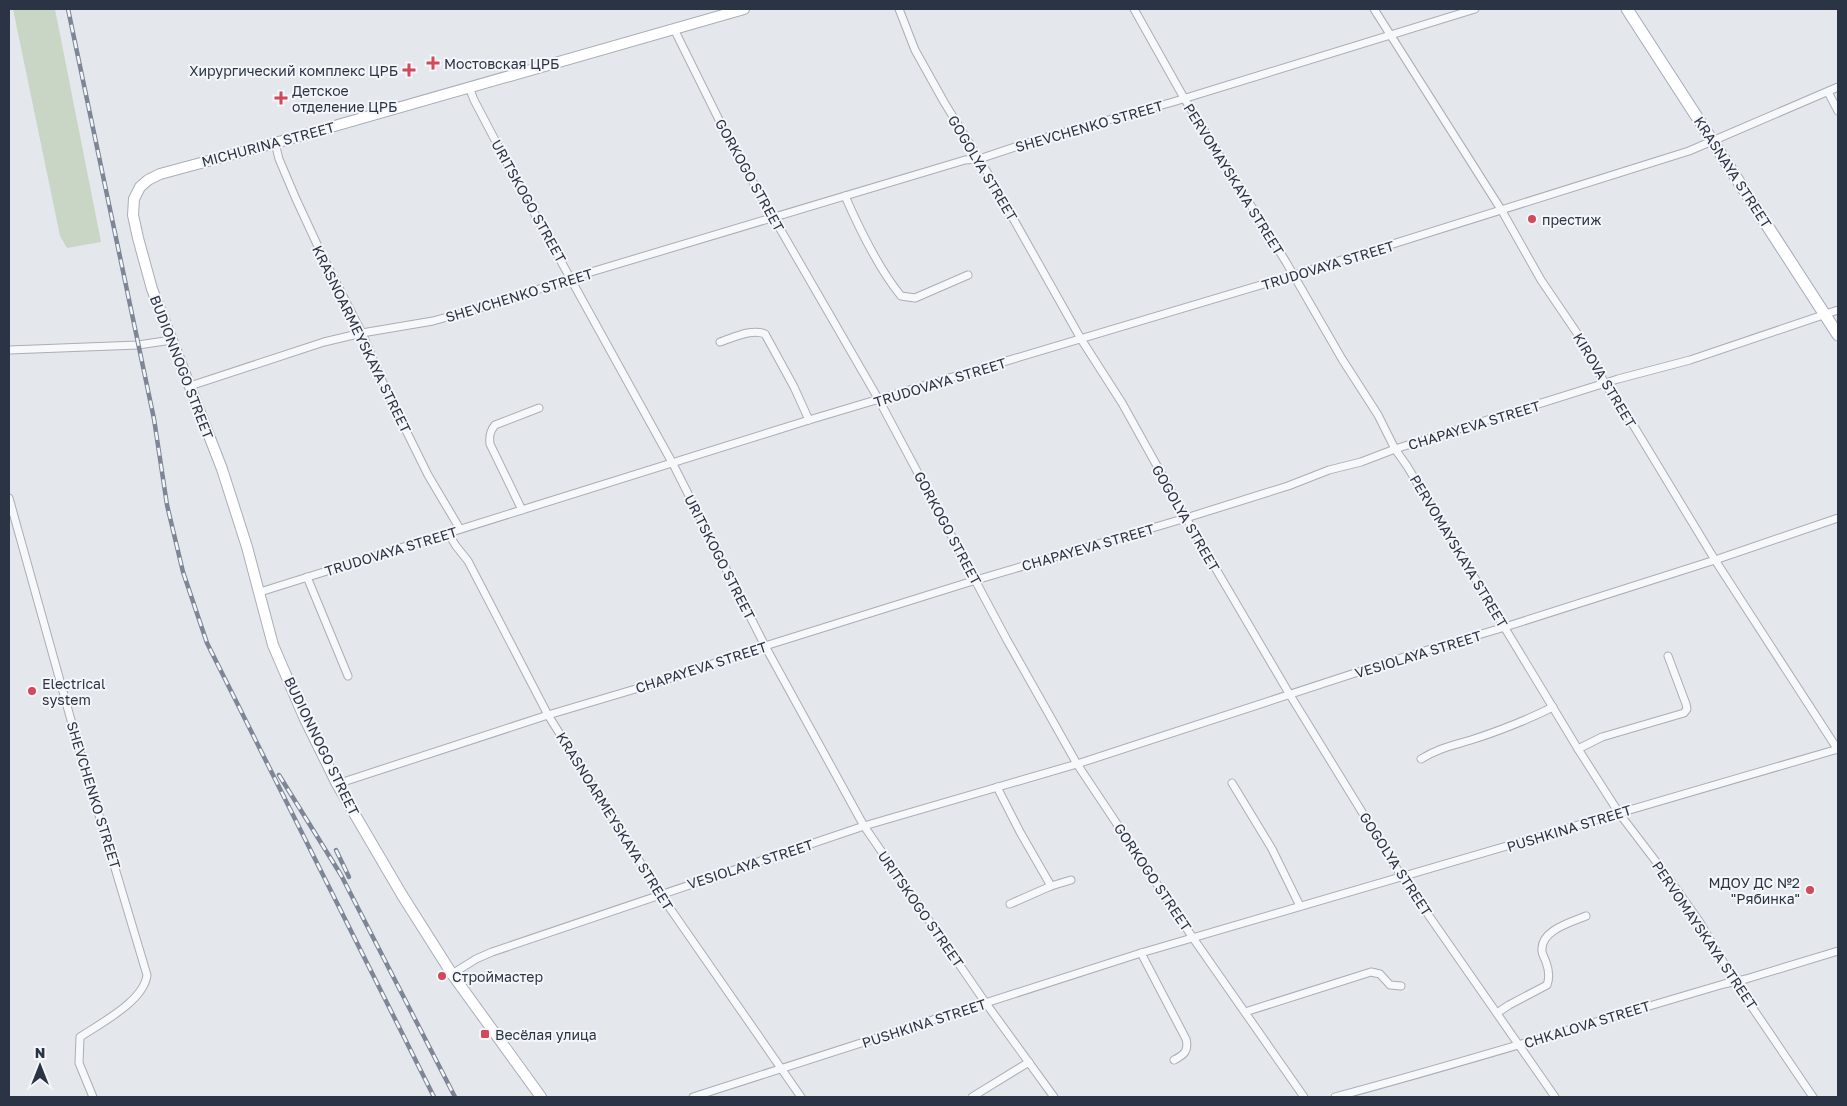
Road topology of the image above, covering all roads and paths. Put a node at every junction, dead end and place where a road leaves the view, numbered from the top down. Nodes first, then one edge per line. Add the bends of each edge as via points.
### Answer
1 (744, 9) edge
2 (899, 9) edge
3 (1134, 9) edge
4 (1374, 9) edge
5 (1475, 9) edge
6 (1627, 9) edge
7 (674, 29) junction
8 (1390, 35) junction
9 (469, 87) junction
10 (1838, 87) edge
11 (1828, 92) junction
12 (1184, 98) junction
13 (1838, 111) edge
14 (1714, 141) junction
15 (275, 143) junction
16 (979, 159) junction
17 (845, 196) junction
18 (1502, 211) junction
19 (133, 215) joint
20 (772, 216) junction
21 (968, 275) dead end
22 (1294, 275) junction
23 (571, 278) junction
24 (1838, 310) edge
25 (1825, 314) junction
26 (362, 333) junction
27 (1838, 335) edge
28 (1081, 339) junction
29 (172, 340) junction
30 (720, 342) dead end
31 (9, 350) edge
32 (1605, 384) junction
33 (190, 386) junction
34 (879, 400) junction
35 (539, 408) dead end
36 (810, 420) junction
37 (1395, 449) junction
38 (673, 464) junction
39 (9, 498) edge
40 (522, 510) junction
41 (1186, 518) junction
42 (1838, 518) edge
43 (460, 529) junction
44 (448, 533) junction
45 (1715, 560) junction
46 (308, 577) junction
47 (976, 580) junction
48 (260, 592) junction
49 (1505, 627) junction
50 (765, 646) junction
51 (1668, 656) dead end
52 (348, 676) dead end
53 (1290, 695) junction
54 (1553, 707) junction
55 (548, 715) junction
56 (1578, 749) junction
57 (1838, 749) edge
58 (1421, 759) dead end
59 (1077, 764) junction
60 (1232, 783) dead end
61 (337, 784) junction
62 (996, 787) junction
63 (1619, 813) junction
64 (864, 826) junction
65 (1402, 877) junction
66 (1071, 880) dead end
67 (1051, 886) junction
68 (660, 894) junction
69 (1010, 904) dead end
70 (1300, 906) junction
71 (1586, 916) dead end
72 (1194, 938) junction
73 (1838, 951) edge
74 (1141, 953) junction
75 (452, 974) junction
76 (1735, 982) junction
77 (1401, 986) dead end
78 (985, 1002) junction
79 (1245, 1012) junction
80 (1498, 1013) junction
81 (1520, 1044) junction
82 (1174, 1060) dead end
83 (1029, 1062) junction
84 (782, 1070) junction
85 (708, 1095) edge
86 (92, 1097) edge
87 (541, 1097) edge
88 (693, 1097) edge
89 (801, 1097) edge
90 (972, 1097) edge
91 (1054, 1097) edge
92 (1304, 1097) edge
93 (1335, 1097) edge
94 (1555, 1097) edge
95 (1813, 1097) edge

1 - 7 street, MICHURINA STREET
2 - 16 street, GOGOLYA STREET via 915,50
3 - 12 street, PERVOMAYSKAYA STREET
4 - 8 street, KIROVA STREET
5 - 8 street, SHEVCHENKO STREET
6 - 14 main road, KRASNAYA STREET
7 - 9 street, MICHURINA STREET
7 - 20 street, GORKOGO STREET
8 - 12 street, SHEVCHENKO STREET
8 - 18 street, KIROVA STREET
9 - 15 street, MICHURINA STREET
9 - 23 street, URITSKOGO STREET
10 - 11 street, TRUDOVAYA STREET
11 - 13 street
11 - 14 street, TRUDOVAYA STREET
12 - 16 street, SHEVCHENKO STREET
12 - 22 street, PERVOMAYSKAYA STREET
14 - 18 street, TRUDOVAYA STREET via 1689,152
14 - 25 main road, KRASNAYA STREET
15 - 19 street, MICHURINA STREET via 148,180 134,199
15 - 26 street, KRASNOARMEYSKAYA STREET via 303,215
16 - 17 street, SHEVCHENKO STREET via 965,160
16 - 28 street, GOGOLYA STREET
17 - 20 street, SHEVCHENKO STREET
17 - 21 street via 870,246 901,296 915,298
18 - 22 street, TRUDOVAYA STREET
18 - 32 street, KIROVA STREET
19 - 29 street, BUDIONNOGO STREET via 152,289
20 - 23 street, SHEVCHENKO STREET
20 - 34 street, GORKOGO STREET
22 - 28 street, TRUDOVAYA STREET
22 - 37 street, PERVOMAYSKAYA STREET
23 - 26 street, SHEVCHENKO STREET via 505,302 433,321
23 - 38 street, URITSKOGO STREET
24 - 25 street, CHAPAYEVA STREET
25 - 27 main road, KRASNAYA STREET
25 - 32 street, CHAPAYEVA STREET via 1690,360
26 - 33 street, SHEVCHENKO STREET via 324,342
26 - 43 street, KRASNOARMEYSKAYA STREET via 428,475
28 - 34 street, TRUDOVAYA STREET
28 - 41 street, GOGOLYA STREET via 1122,402
29 - 31 street via 138,345
29 - 33 street, BUDIONNOGO STREET
30 - 36 street via 752,332 765,334
32 - 37 street, CHAPAYEVA STREET
32 - 45 street, KIROVA STREET
33 - 48 street, BUDIONNOGO STREET via 222,470
34 - 36 street, TRUDOVAYA STREET
34 - 47 street, GORKOGO STREET
35 - 40 street via 495,425 491,430 490,444
36 - 38 street, TRUDOVAYA STREET
37 - 41 street, CHAPAYEVA STREET
37 - 49 street, PERVOMAYSKAYA STREET
38 - 40 street, TRUDOVAYA STREET
38 - 50 street, URITSKOGO STREET
39 - 86 street, SHEVCHENKO STREET via 147,976 146,985 136,998 80,1037 78,1063
40 - 43 street, TRUDOVAYA STREET
41 - 47 street, CHAPAYEVA STREET
41 - 53 street, GOGOLYA STREET
42 - 45 street, VESIOLAYA STREET
43 - 44 street, TRUDOVAYA STREET
44 - 46 street, TRUDOVAYA STREET
44 - 55 street, KRASNOARMEYSKAYA STREET via 468,561
45 - 49 street, VESIOLAYA STREET
45 - 57 street, KIROVA STREET
46 - 48 street, TRUDOVAYA STREET
46 - 52 street
47 - 50 street, CHAPAYEVA STREET
47 - 59 street, GORKOGO STREET
48 - 61 street, BUDIONNOGO STREET via 274,645 304,718
49 - 53 street, VESIOLAYA STREET
49 - 54 street, PERVOMAYSKAYA STREET
50 - 55 street, CHAPAYEVA STREET
50 - 64 street, URITSKOGO STREET
51 - 56 street via 1686,704 1684,713 1602,737
53 - 59 street, VESIOLAYA STREET
53 - 65 street, GOGOLYA STREET
54 - 56 street, PERVOMAYSKAYA STREET
54 - 58 street via 1494,732 1438,749
55 - 61 street, CHAPAYEVA STREET
55 - 68 street, KRASNOARMEYSKAYA STREET
56 - 63 street, PERVOMAYSKAYA STREET
57 - 63 street, PUSHKINA STREET
59 - 62 street, VESIOLAYA STREET
59 - 72 street, GORKOGO STREET
60 - 70 street via 1272,849
61 - 75 street, BUDIONNOGO STREET
62 - 64 street, VESIOLAYA STREET
62 - 67 street
63 - 65 street, PUSHKINA STREET
63 - 76 street, PERVOMAYSKAYA STREET via 1699,921
64 - 68 street, VESIOLAYA STREET
64 - 78 street, URITSKOGO STREET
65 - 70 street, PUSHKINA STREET
65 - 80 street, GOGOLYA STREET
66 - 67 street
67 - 69 street
68 - 75 street, VESIOLAYA STREET via 492,952
68 - 84 street, KRASNOARMEYSKAYA STREET
70 - 72 street, PUSHKINA STREET
71 - 80 street via 1553,931 1544,941 1542,950 1550,979 1547,985
72 - 74 street, PUSHKINA STREET
72 - 79 street, GORKOGO STREET
73 - 76 street, CHKALOVA STREET
74 - 78 street, PUSHKINA STREET
74 - 82 street via 1188,1045 1184,1055
75 - 87 street, BUDIONNOGO STREET
76 - 81 street, CHKALOVA STREET
76 - 95 street, PERVOMAYSKAYA STREET
77 - 79 street via 1390,984 1380,974 1371,972
78 - 83 street, URITSKOGO STREET
78 - 84 street, PUSHKINA STREET
79 - 92 street, GORKOGO STREET
80 - 81 street, GOGOLYA STREET
81 - 93 street, CHKALOVA STREET
81 - 94 street, GOGOLYA STREET
83 - 90 street
83 - 91 street, URITSKOGO STREET
84 - 85 street, PUSHKINA STREET
84 - 89 street, KRASNOARMEYSKAYA STREET
85 - 88 street, PUSHKINA STREET

